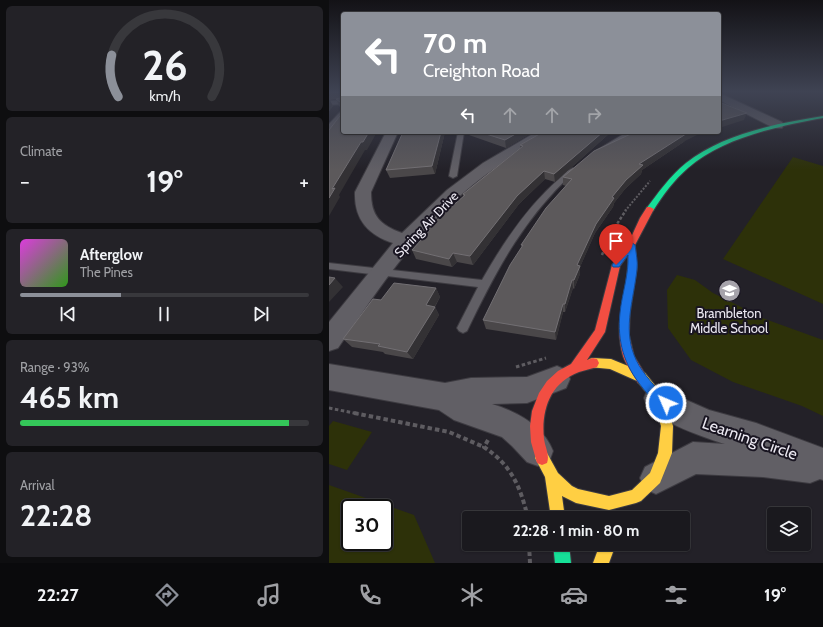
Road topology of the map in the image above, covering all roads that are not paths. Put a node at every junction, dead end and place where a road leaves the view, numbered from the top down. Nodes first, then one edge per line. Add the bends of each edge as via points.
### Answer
1 (338, 117) edge
2 (762, 117) edge
3 (823, 118) edge
4 (777, 125) junction
5 (329, 128) edge
6 (391, 134) edge
7 (461, 134) edge
8 (541, 134) edge
9 (628, 134) edge
10 (593, 155) edge
11 (582, 162) edge
12 (453, 176) dead end
13 (406, 241) junction
14 (631, 245) junction
15 (329, 266) edge
16 (381, 272) junction
17 (484, 284) junction
18 (463, 328) dead end
19 (329, 340) edge
20 (567, 372) junction
21 (329, 377) edge
22 (650, 388) junction
23 (445, 397) junction
24 (538, 451) junction
25 (823, 464) edge
26 (823, 468) edge
27 (552, 477) junction
28 (645, 487) junction
29 (627, 507) dead end
30 (557, 511) edge
31 (562, 551) edge
32 (605, 551) edge
33 (563, 563) edge
34 (601, 563) edge

1 - 5 lane
2 - 4 street
3 - 4 street
4 - 14 street via 725,143 686,166 658,197
6 - 13 street via 363,192 363,209 373,225 391,237
7 - 12 lane
8 - 13 street, Spring Air Drive via 506,154 452,194
9 - 10 lane
11 - 17 lane via 534,208 501,254
13 - 16 street, Spring Air Drive
14 - 20 street via 616,265 601,332
14 - 22 street via 633,268 625,312 624,335 629,357
15 - 16 lane
16 - 17 lane
16 - 19 street, Spring Air Drive
17 - 18 lane
20 - 22 street via 593,363 610,363 627,369
20 - 23 street via 527,390 471,391
20 - 24 street via 545,393 538,410 535,430
21 - 23 street
22 - 25 street, Learning Circle via 674,409 708,424 756,438
22 - 28 street via 666,417 668,437 665,458
23 - 24 street via 464,410 512,427
24 - 27 street
26 - 28 street, Learning Circle via 763,461 693,458
27 - 28 street via 569,493 590,502 613,503
27 - 30 street
28 - 29 street
31 - 33 street
32 - 34 street

